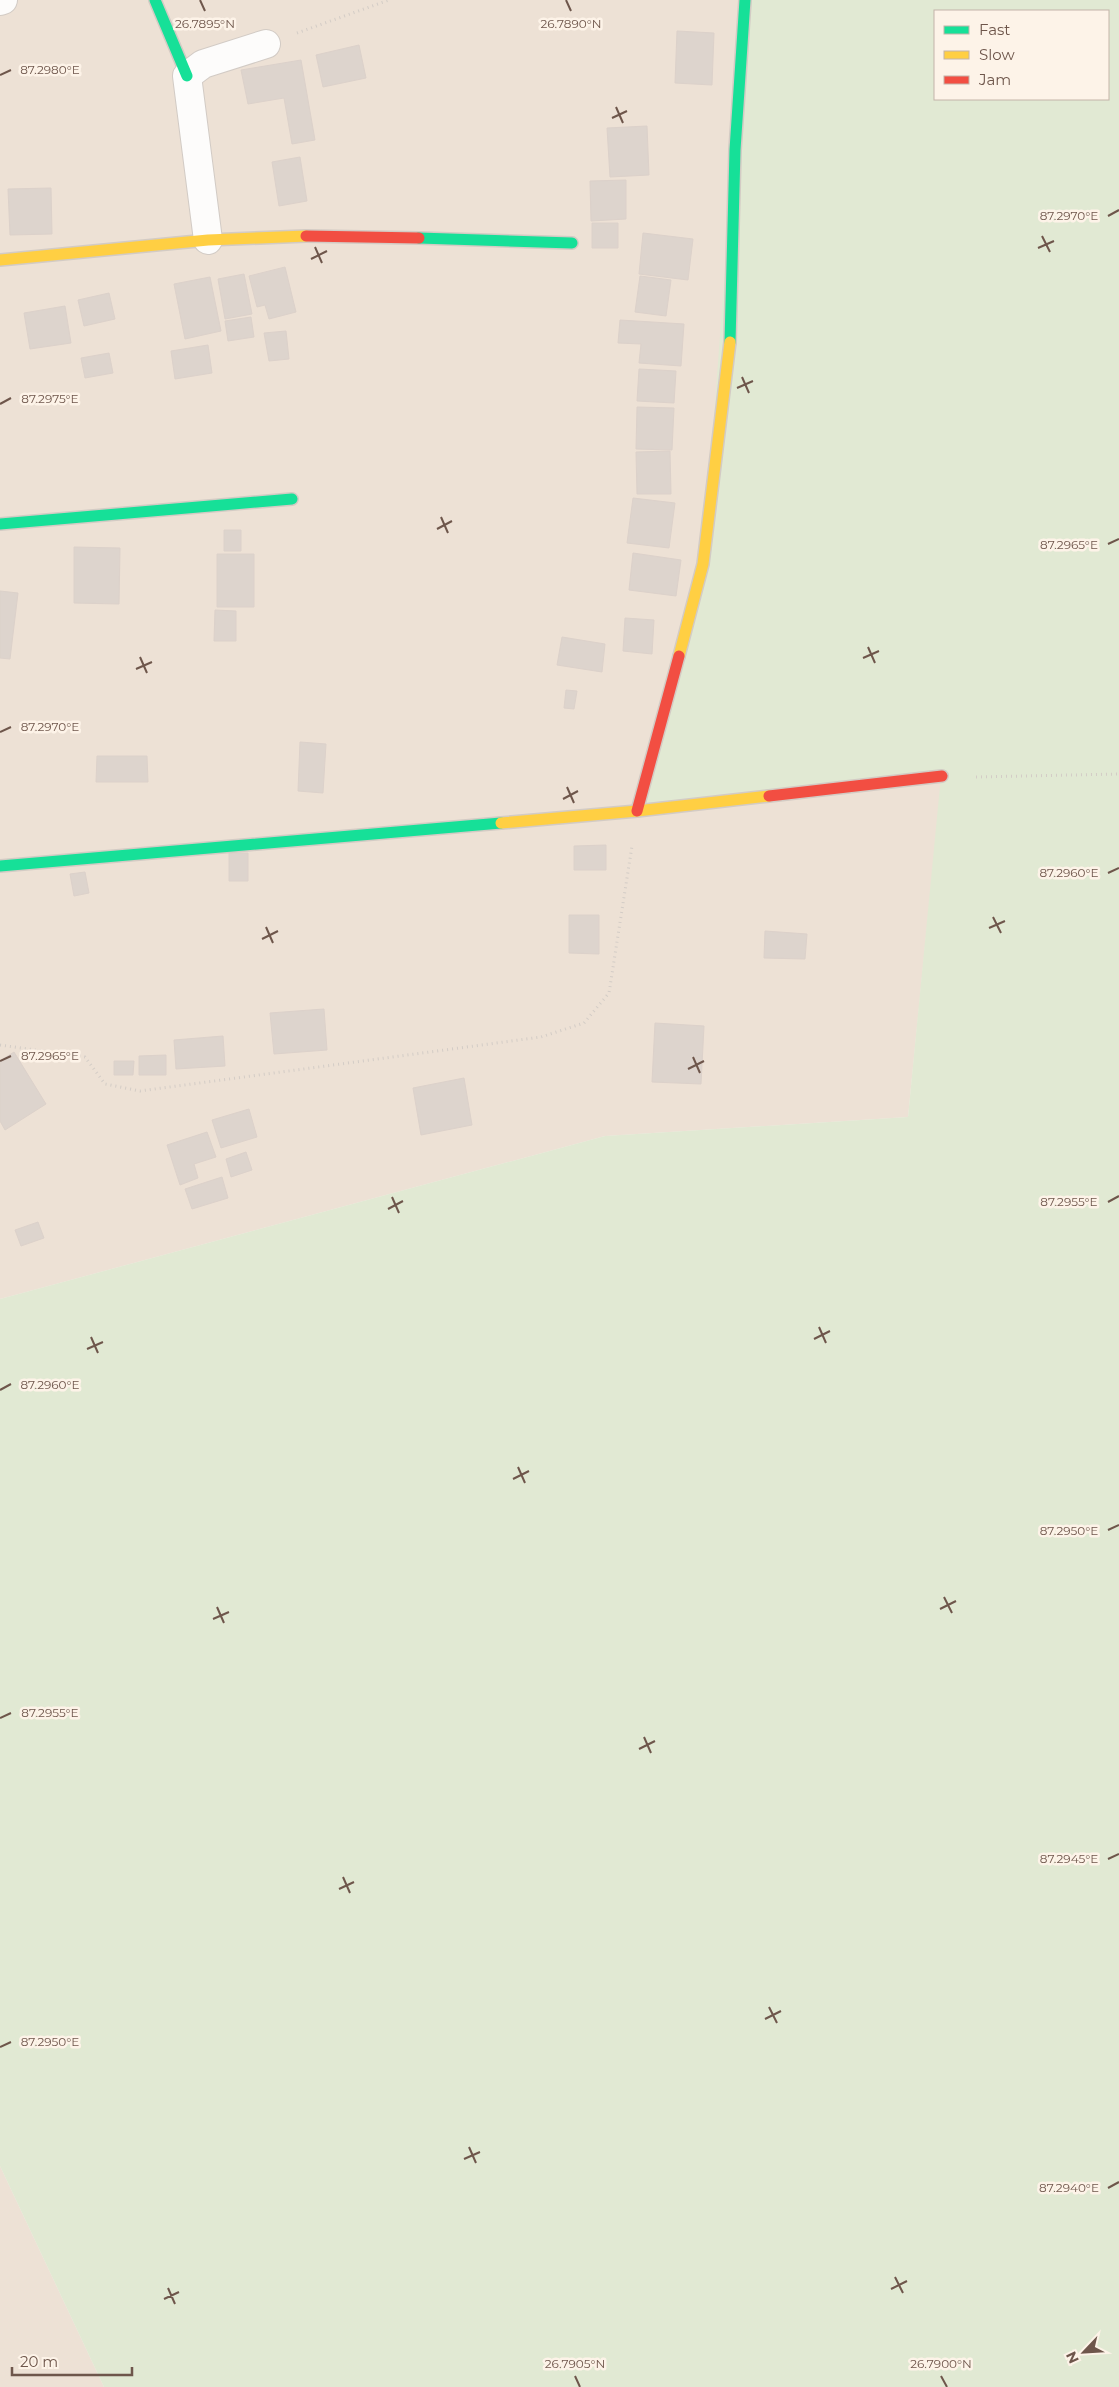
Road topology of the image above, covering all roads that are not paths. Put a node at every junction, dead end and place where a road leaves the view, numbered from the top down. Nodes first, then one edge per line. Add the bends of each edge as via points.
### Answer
1 (155, 0) edge
2 (745, 0) edge
3 (266, 44) road end
4 (187, 76) junction
5 (208, 240) junction
6 (572, 243) dead end
7 (0, 260) edge
8 (292, 499) dead end
9 (0, 524) edge
10 (942, 776) road end
11 (637, 811) junction
12 (0, 866) edge

1 - 4 street
2 - 11 street via 735,150 731,335 703,564
3 - 4 street via 203,64
4 - 5 street
5 - 6 street via 330,235
5 - 7 street
8 - 9 street
10 - 11 street
11 - 12 street

